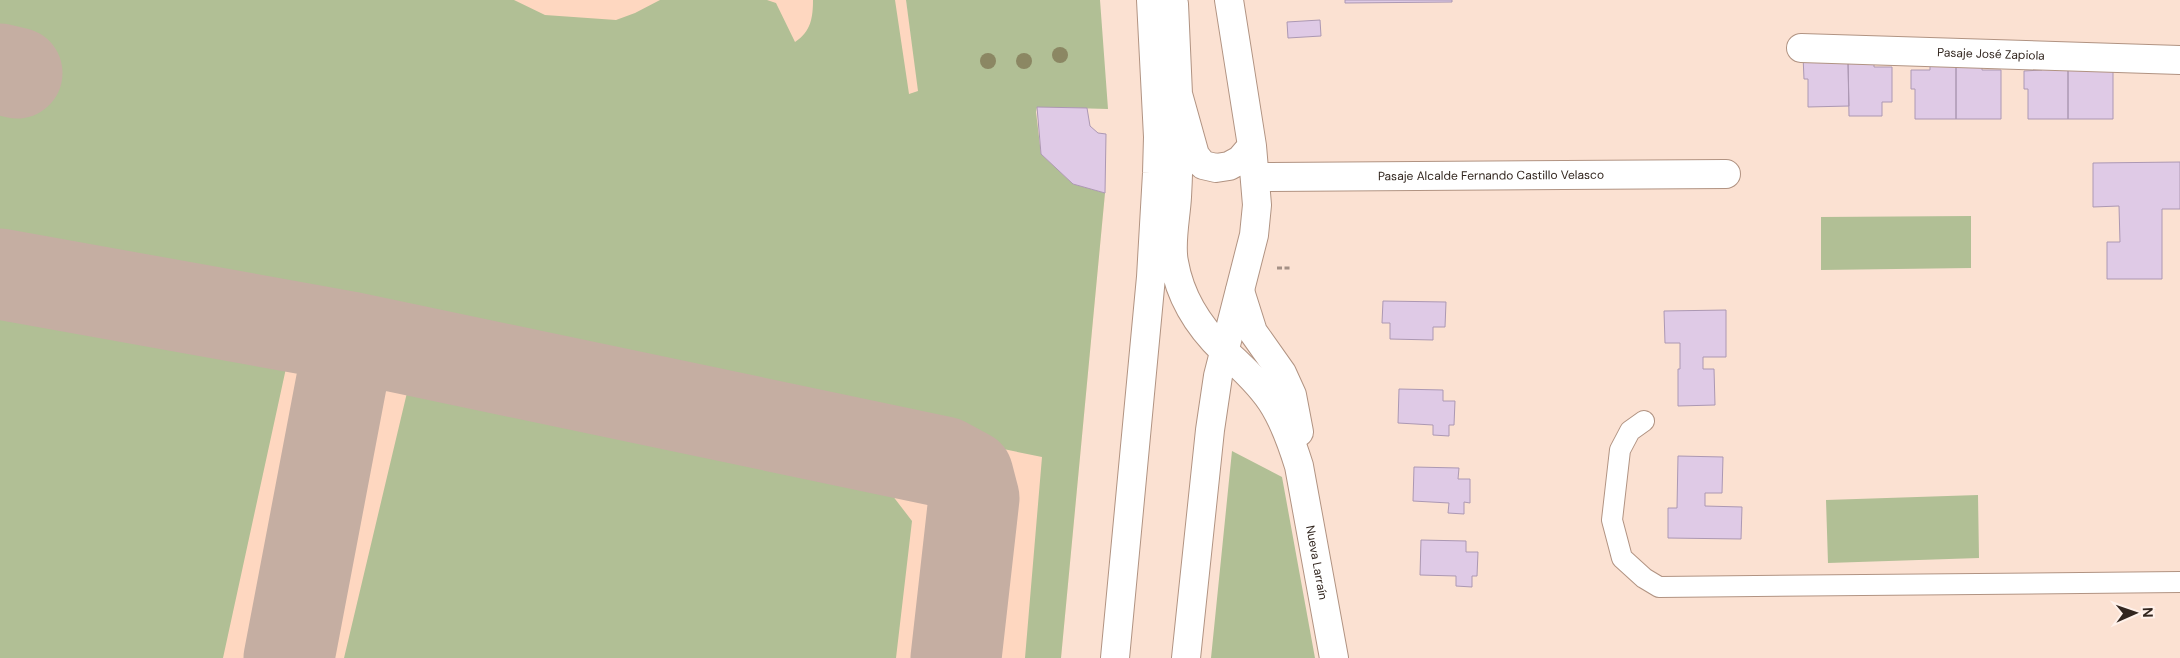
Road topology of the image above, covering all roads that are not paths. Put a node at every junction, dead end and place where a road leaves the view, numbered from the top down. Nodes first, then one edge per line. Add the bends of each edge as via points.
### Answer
1 (1151, 0) edge
2 (1172, 0) edge
3 (1228, 6) edge
4 (1801, 48) dead end
5 (2180, 60) edge
6 (1178, 94) junction
7 (1252, 146) junction
8 (1726, 174) dead end
9 (1256, 177) junction
10 (1240, 290) junction
11 (1224, 351) junction
12 (1644, 420) dead end
13 (1299, 466) junction
14 (2180, 582) edge
15 (1115, 658) edge
16 (1186, 658) edge
17 (1334, 658) edge

1 - 15 main road via 1158,137 1151,277
2 - 6 main road
3 - 7 main road
4 - 5 main road, Pasaje José Zapiola
6 - 7 main road via 1195,155 1203,164 1216,168 1229,166 1240,160
6 - 11 main road, Nueva Larraín via 1173,260 1190,307 1209,336
7 - 9 main road
8 - 9 main road, Pasaje Alcalde Fernando Castillo Velasco
9 - 10 main road via 1254,235
10 - 11 main road
10 - 13 main road, Nueva Larraín via 1253,332 1282,373 1292,395 1299,428
11 - 13 main road, Nueva Larraín via 1252,376 1275,405 1290,436
11 - 16 main road via 1210,430
12 - 14 lane via 1630,431 1620,450 1612,520 1622,558 1659,587
13 - 17 main road, Nueva Larraín

